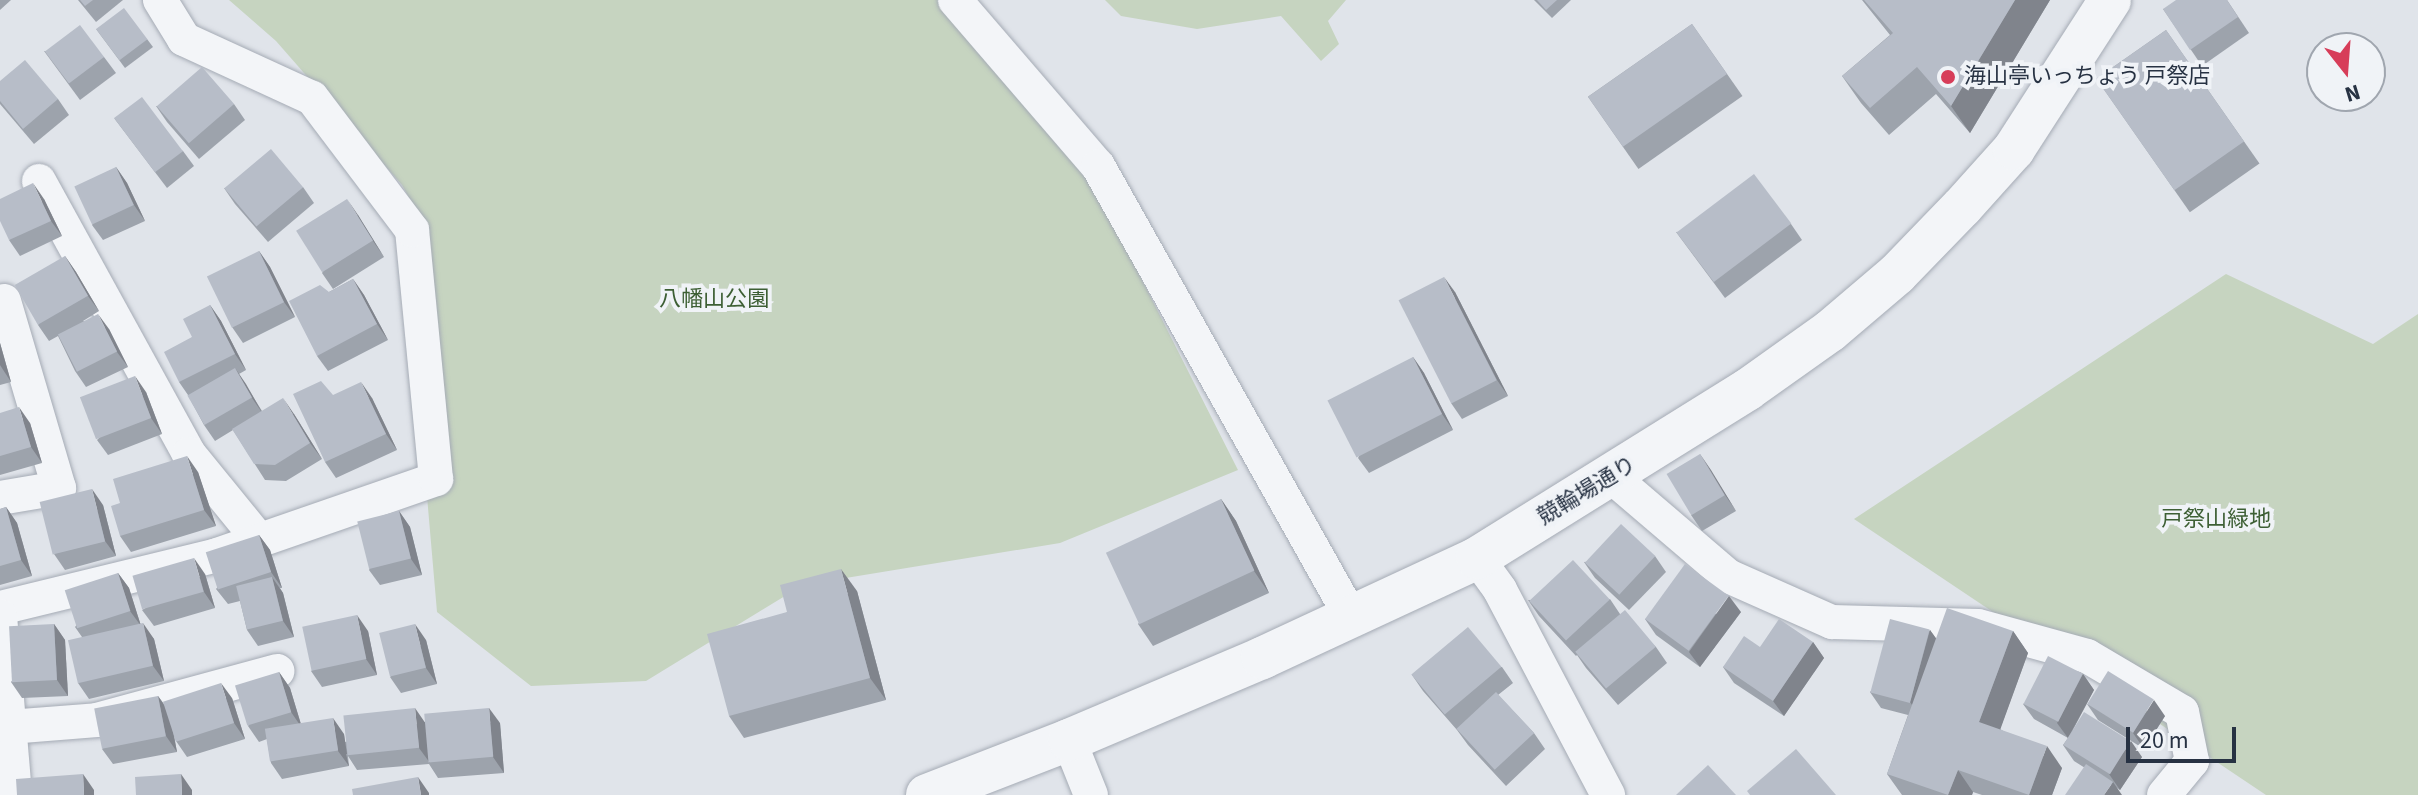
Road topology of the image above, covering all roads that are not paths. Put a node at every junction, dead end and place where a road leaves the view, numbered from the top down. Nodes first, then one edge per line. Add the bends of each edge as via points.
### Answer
1 (160, 0) edge
2 (955, 0) edge
3 (2110, 0) edge
4 (39, 181) dead end
5 (4, 301) dead end
6 (1611, 476) junction
7 (0, 498) edge
8 (260, 541) junction
9 (1477, 558) junction
10 (0, 608) edge
11 (1350, 615) junction
12 (0, 616) edge
13 (277, 671) edge
14 (9, 727) junction
15 (1069, 740) junction
16 (15, 795) edge
17 (927, 795) edge
18 (1091, 795) edge
19 (1608, 795) edge
20 (2164, 795) edge

1 - 8 street via 184,39 312,98 412,230 436,479
2 - 11 street via 1098,166
3 - 6 street, 競輪場通り via 2014,149 1897,274 1830,331 1747,390
4 - 8 street via 189,454
5 - 7 street via 59,488
6 - 9 street, 競輪場通り
6 - 20 street via 1728,576 1832,622 1978,626 2101,664 2182,712 2192,761
8 - 10 street
9 - 11 street, 競輪場通り
9 - 19 street via 1500,590
11 - 15 street, 競輪場通り
12 - 14 street
13 - 14 street via 97,720
14 - 16 street
15 - 17 street, 競輪場通り
15 - 18 street

